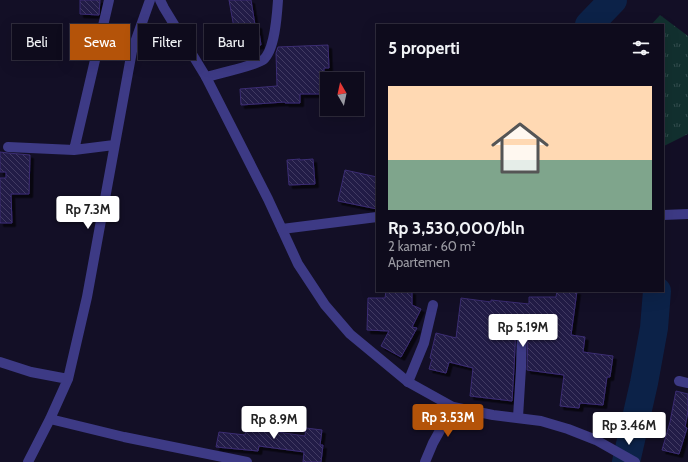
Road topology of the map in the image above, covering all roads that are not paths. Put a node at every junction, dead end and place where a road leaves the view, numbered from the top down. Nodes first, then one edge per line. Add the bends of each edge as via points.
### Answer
1 (109, 0) edge
2 (150, 0) edge
3 (160, 0) edge
4 (278, 0) edge
5 (206, 77) junction
6 (109, 145) junction
7 (8, 147) dead end
8 (74, 150) junction
9 (688, 214) edge
10 (666, 215) edge
11 (376, 217) edge
12 (282, 229) junction
13 (433, 306) dead end
14 (522, 328) dead end
15 (0, 362) edge
16 (68, 379) junction
17 (408, 382) junction
18 (453, 407) junction
19 (518, 418) junction
20 (50, 419) junction
21 (28, 462) edge
22 (247, 462) edge
23 (425, 462) edge
24 (635, 462) edge

1 - 8 street
2 - 6 street via 132,51
3 - 5 street
4 - 5 street via 276,26 263,60
5 - 12 street
6 - 8 street
6 - 16 street via 87,297
7 - 8 street
9 - 10 street
11 - 12 street
12 - 17 street via 298,264 325,305 350,334
13 - 17 street via 424,343
14 - 19 street
15 - 16 street via 31,372
16 - 20 street
17 - 18 street
18 - 19 street
18 - 23 street
19 - 24 street via 541,421 568,429 596,440
20 - 21 street
20 - 22 street

